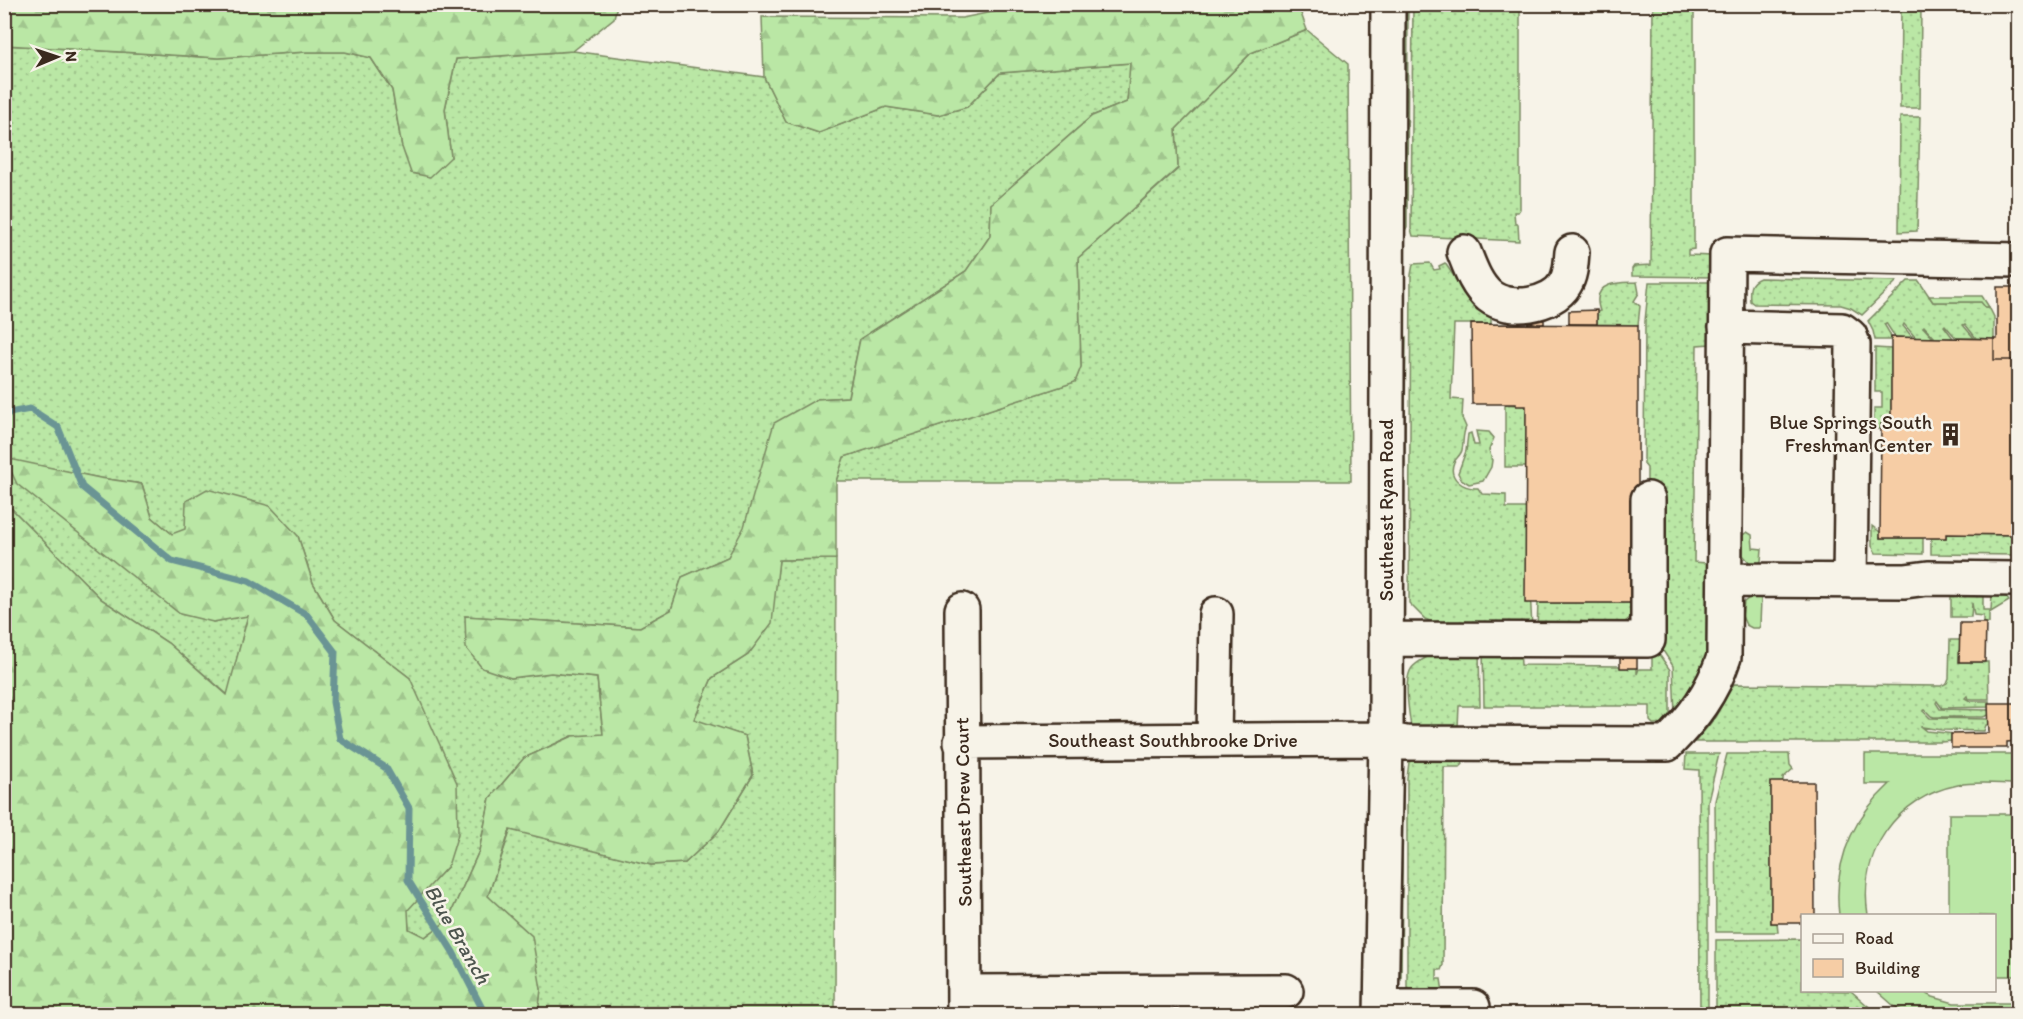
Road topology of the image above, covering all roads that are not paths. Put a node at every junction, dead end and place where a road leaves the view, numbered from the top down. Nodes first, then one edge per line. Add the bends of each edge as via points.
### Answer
1 (1388, 4) edge
2 (1464, 252) dead end
3 (1572, 252) dead end
4 (2019, 260) edge
5 (1726, 327) junction
6 (1648, 498) dead end
7 (2019, 579) edge
8 (1725, 580) junction
9 (1850, 581) junction
10 (962, 610) dead end
11 (1216, 614) dead end
12 (1386, 639) junction
13 (1386, 739) junction
14 (1214, 740) junction
15 (961, 742) junction
16 (1286, 991) dead end
17 (964, 1003) edge
18 (1473, 1007) dead end
19 (1381, 1011) edge

1 - 12 street, Southeast Ryan Road
2 - 3 street via 1474,277 1490,297 1511,304 1537,303 1554,295 1565,284
4 - 5 street, Southeast Southbrooke Drive via 1727,255
5 - 8 street, Southeast Southbrooke Drive
5 - 9 street via 1842,330 1850,336
6 - 12 street via 1648,640
7 - 9 street
8 - 9 street
8 - 13 street, Southeast Southbrooke Drive via 1724,657 1718,674 1689,722 1667,744
10 - 15 street, Southeast Drew Court
11 - 14 street
12 - 13 street, Southeast Ryan Road
13 - 14 street, Southeast Southbrooke Drive
13 - 19 street, Southeast Ryan Road
14 - 15 street, Southeast Southbrooke Drive
15 - 17 street, Southeast Drew Court
16 - 17 street
18 - 19 street

